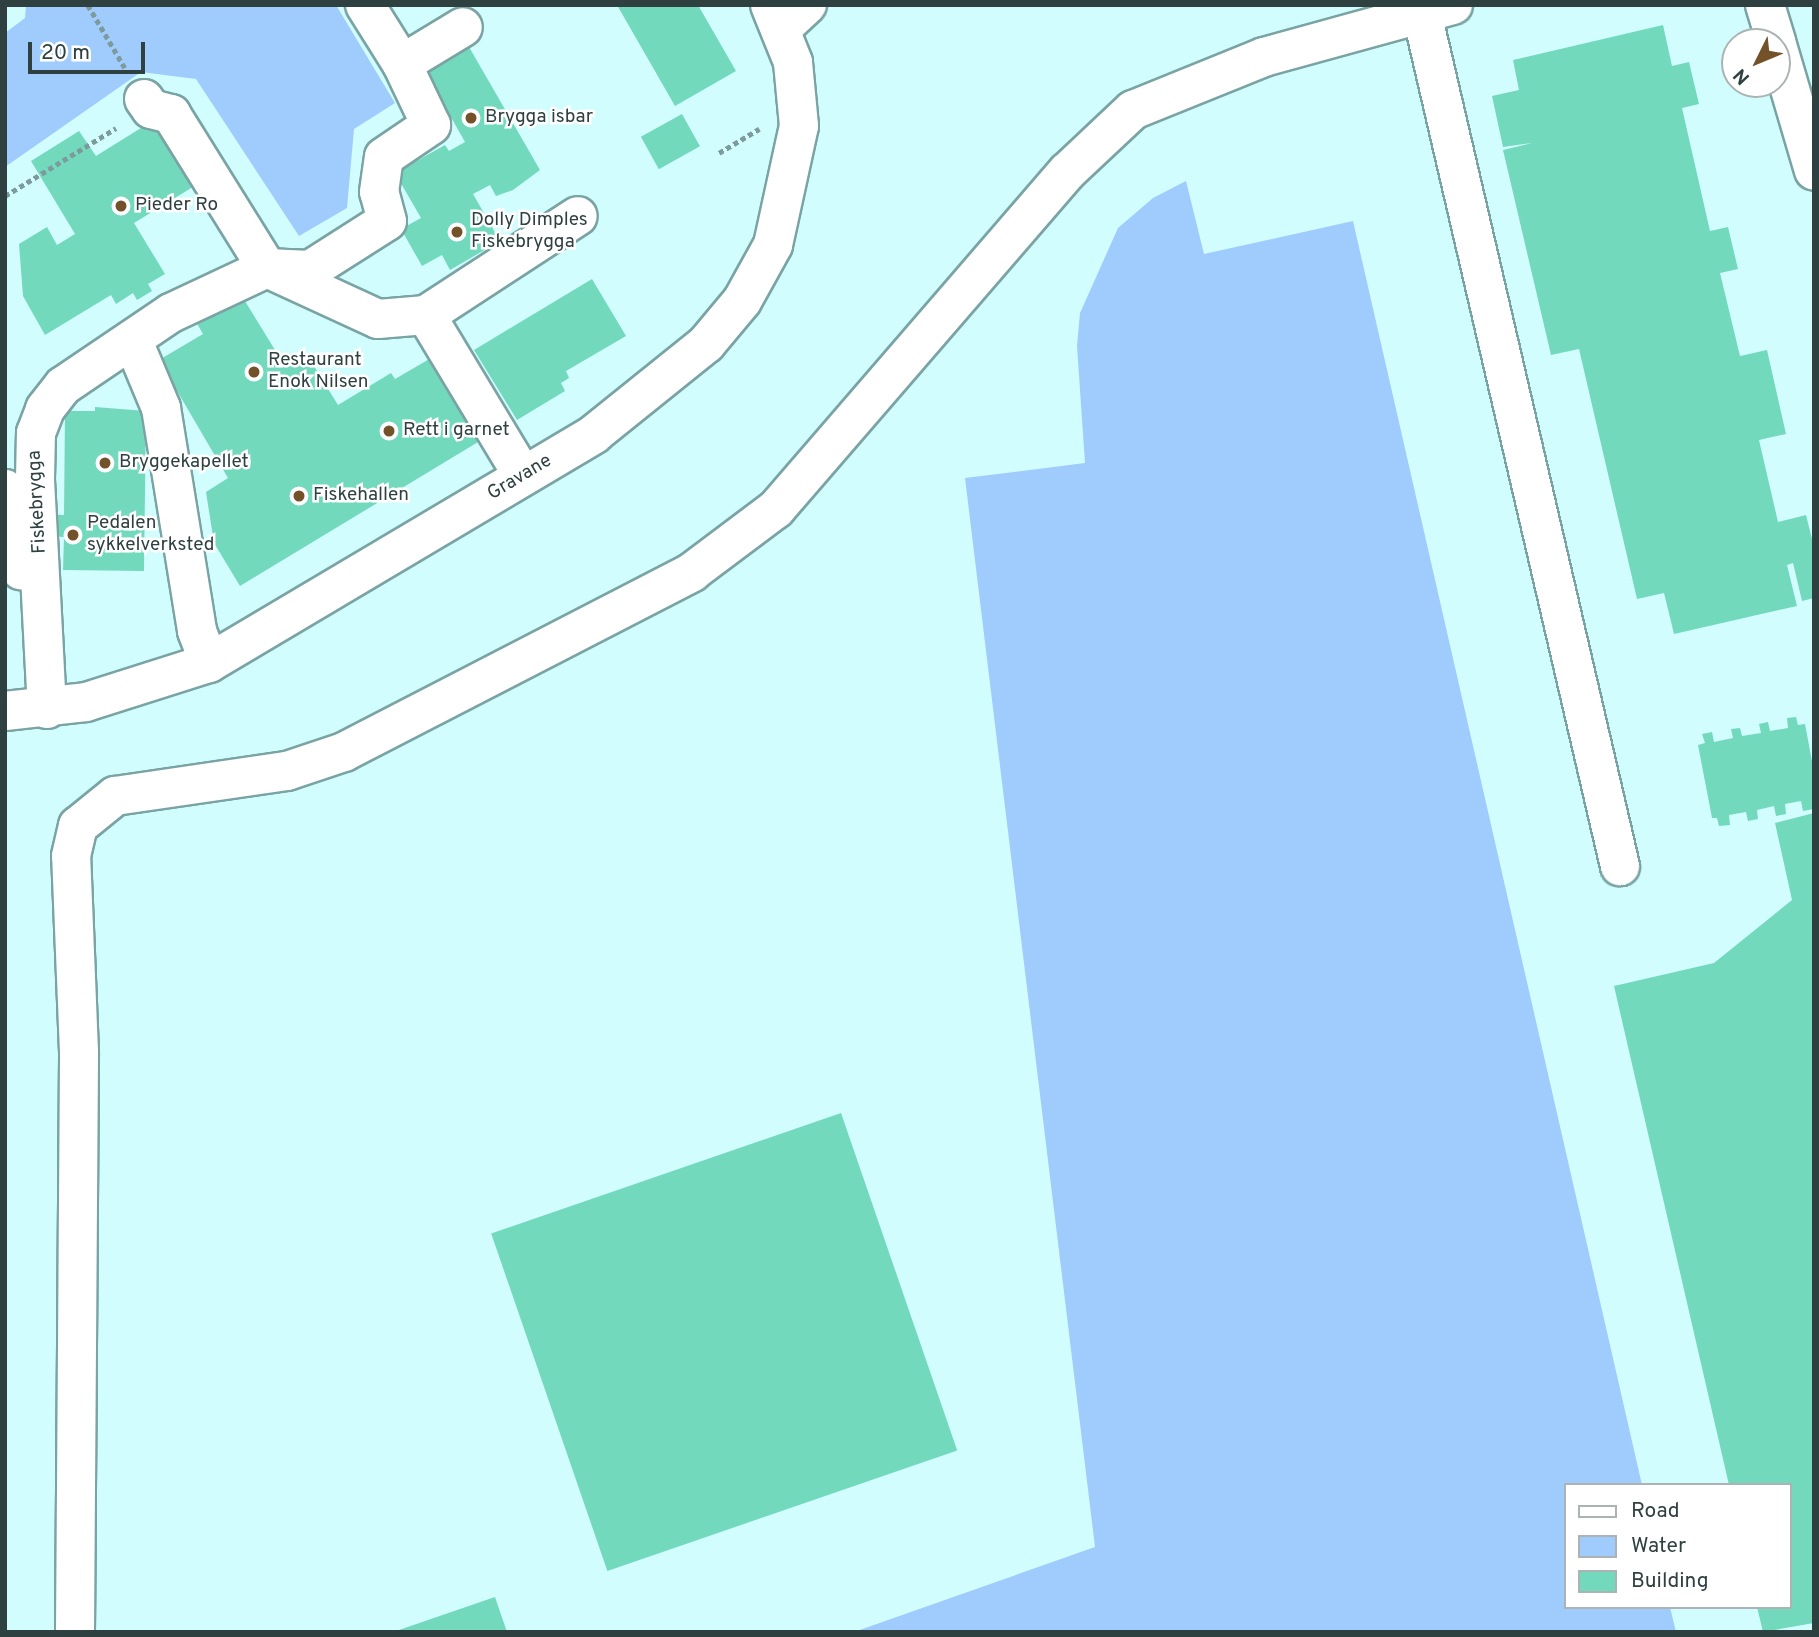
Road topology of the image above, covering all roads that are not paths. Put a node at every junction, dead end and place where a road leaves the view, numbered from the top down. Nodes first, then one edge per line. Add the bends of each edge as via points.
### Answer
1 (365, 5) edge
2 (1766, 5) edge
3 (1438, 9) edge
4 (786, 13) edge
5 (463, 27) dead end
6 (1773, 28) edge
7 (402, 64) junction
8 (1791, 92) edge
9 (147, 104) road end
10 (1814, 172) edge
11 (578, 216) dead end
12 (267, 268) junction
13 (426, 314) junction
14 (133, 341) junction
15 (523, 476) junction
16 (5, 489) edge
17 (209, 663) junction
18 (47, 709) junction
19 (5, 711) edge
20 (1620, 866) dead end
21 (75, 1632) edge

1 - 7 street, Fiskebrygga
2 - 6 street
3 - 20 street
3 - 21 street via 1264,57 1133,110 1067,172 776,509 692,572 344,752 287,771 115,796 78,826 71,856 79,1052
4 - 15 street, Gravane via 799,126 773,245 742,301 706,344 668,377 594,434
5 - 7 street
7 - 12 street, Fiskebrygga via 431,125 384,157 379,192 387,221 310,270
8 - 10 street
9 - 12 street via 171,114
11 - 13 street
12 - 13 street via 378,319
12 - 14 street, Fiskebrygga via 171,313
13 - 15 street
14 - 17 street via 161,408 197,631
14 - 18 street, Fiskebrygga via 64,386 44,409 36,433 42,678
15 - 17 street, Gravane
16 - 18 street
17 - 18 street, Gravane via 111,695
18 - 19 street, Gravane

